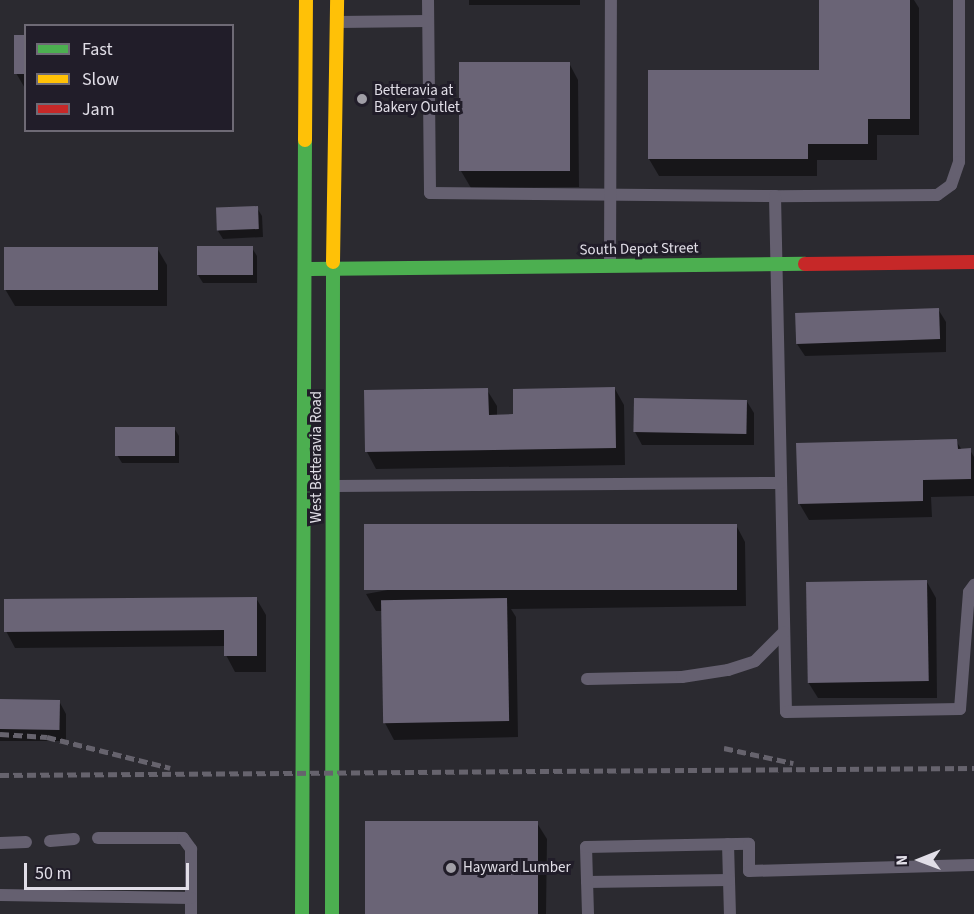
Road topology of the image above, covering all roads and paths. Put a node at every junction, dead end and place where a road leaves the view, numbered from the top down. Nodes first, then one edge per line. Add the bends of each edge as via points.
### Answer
1 (306, 0) edge
2 (337, 0) edge
3 (428, 0) edge
4 (611, 0) edge
5 (959, 0) edge
6 (428, 21) junction
7 (336, 22) junction
8 (610, 196) junction
9 (775, 196) junction
10 (974, 262) edge
11 (776, 264) junction
12 (610, 266) junction
13 (304, 269) junction
14 (333, 269) junction
15 (781, 483) junction
16 (333, 486) junction
17 (974, 585) edge
18 (784, 632) junction
19 (587, 679) dead end
20 (98, 838) dead end
21 (74, 839) dead end
22 (50, 841) dead end
23 (26, 842) dead end
24 (0, 843) edge
25 (728, 844) junction
26 (974, 865) edge
27 (729, 880) junction
28 (587, 882) junction
29 (0, 895) edge
30 (191, 898) junction
31 (191, 914) edge
32 (302, 914) edge
33 (332, 914) edge
34 (588, 914) edge
35 (730, 914) edge

1 - 13 main road, West Betteravia Road
2 - 7 main road, West Betteravia Road
3 - 6 lane
4 - 8 lane
5 - 9 lane via 959,162 951,185 937,195
6 - 7 lane
6 - 8 lane via 430,193
7 - 14 main road, West Betteravia Road
8 - 9 lane
8 - 12 lane
9 - 11 lane
10 - 11 main road, South Depot Street
11 - 12 main road, South Depot Street
11 - 15 lane
12 - 14 main road, South Depot Street
13 - 14 main road, South Depot Street
13 - 32 main road, West Betteravia Road
14 - 16 main road, West Betteravia Road
15 - 16 lane
15 - 18 lane
16 - 33 main road, West Betteravia Road
17 - 18 lane via 969,592 960,709 786,712
18 - 19 lane via 755,661 728,670 682,677
20 - 30 lane via 183,838 191,849
21 - 22 lane
23 - 24 lane
25 - 26 lane via 749,844 749,871
25 - 27 lane
25 - 28 lane via 586,847
27 - 28 lane
27 - 35 lane
28 - 34 lane
29 - 30 lane
30 - 31 lane

